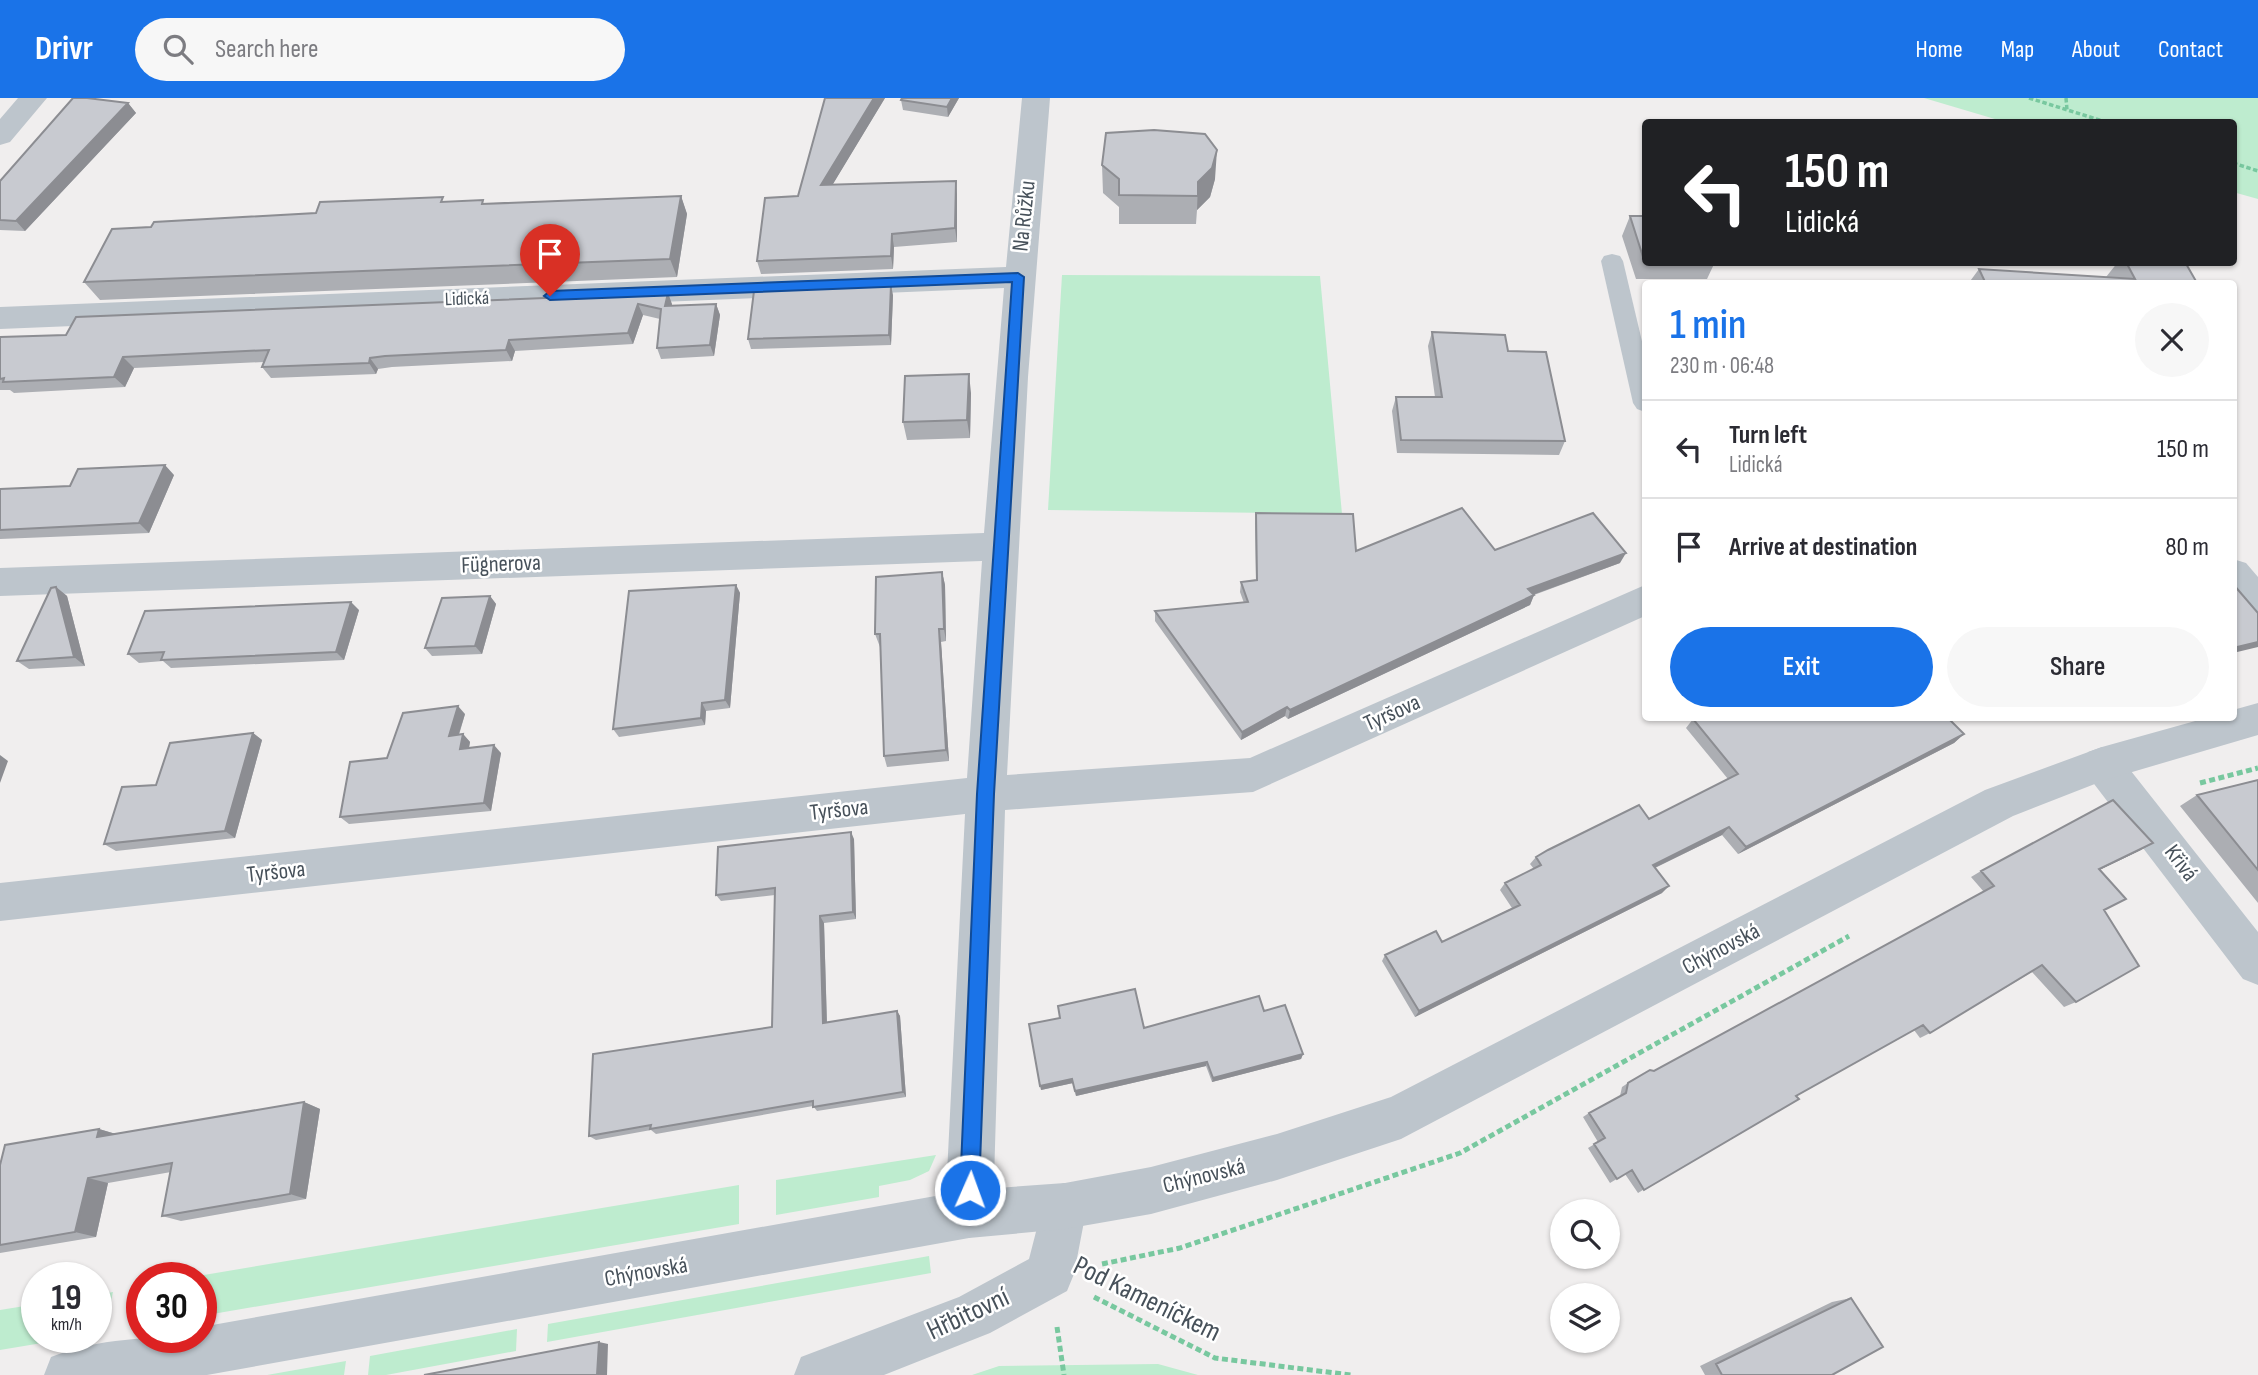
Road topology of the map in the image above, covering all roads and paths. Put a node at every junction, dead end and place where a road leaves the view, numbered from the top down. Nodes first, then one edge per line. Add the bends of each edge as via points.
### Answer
1 (33, 98) edge
2 (1036, 98) edge
3 (2029, 98) edge
4 (2066, 98) edge
5 (2067, 110) junction
6 (2096, 119) edge
7 (0, 136) edge
8 (2237, 164) edge
9 (2258, 171) edge
10 (1612, 261) dead end
11 (1018, 277) junction
12 (0, 318) edge
13 (1642, 390) edge
14 (1002, 545) junction
15 (2237, 578) edge
16 (0, 582) edge
17 (1642, 601) edge
18 (2258, 602) edge
19 (2258, 719) edge
20 (2102, 764) junction
21 (2258, 768) edge
22 (2196, 785) dead end
23 (985, 794) junction
24 (0, 902) edge
25 (2258, 965) edge
26 (1064, 1206) junction
27 (969, 1214) junction
28 (1180, 1248) dead end
29 (1050, 1274) junction
30 (69, 1375) edge
31 (820, 1375) edge
32 (1351, 1375) edge

1 - 7 street
2 - 11 street, Na Růžku
3 - 5 path
4 - 5 path
5 - 6 path
8 - 9 path
10 - 13 lane
11 - 12 street, Lidická
11 - 14 street, Na Růžku
14 - 16 street, Fügnerova
14 - 23 street, Na Růžku
15 - 18 street
17 - 23 street, Tyršova via 1253,775
19 - 20 street, Chýnovská
20 - 25 street, Křivá
20 - 26 street, Chýnovská via 1999,803 1401,1116 1302,1151 1177,1184
21 - 22 path
23 - 24 street, Tyršova
23 - 27 street, Na Růžku
26 - 27 street, Chýnovská
26 - 29 street
27 - 30 street, Chýnovská
28 - 29 path
29 - 31 street, Hřbitovní via 972,1316
29 - 32 path, Pod Kameníčkem via 1215,1357

